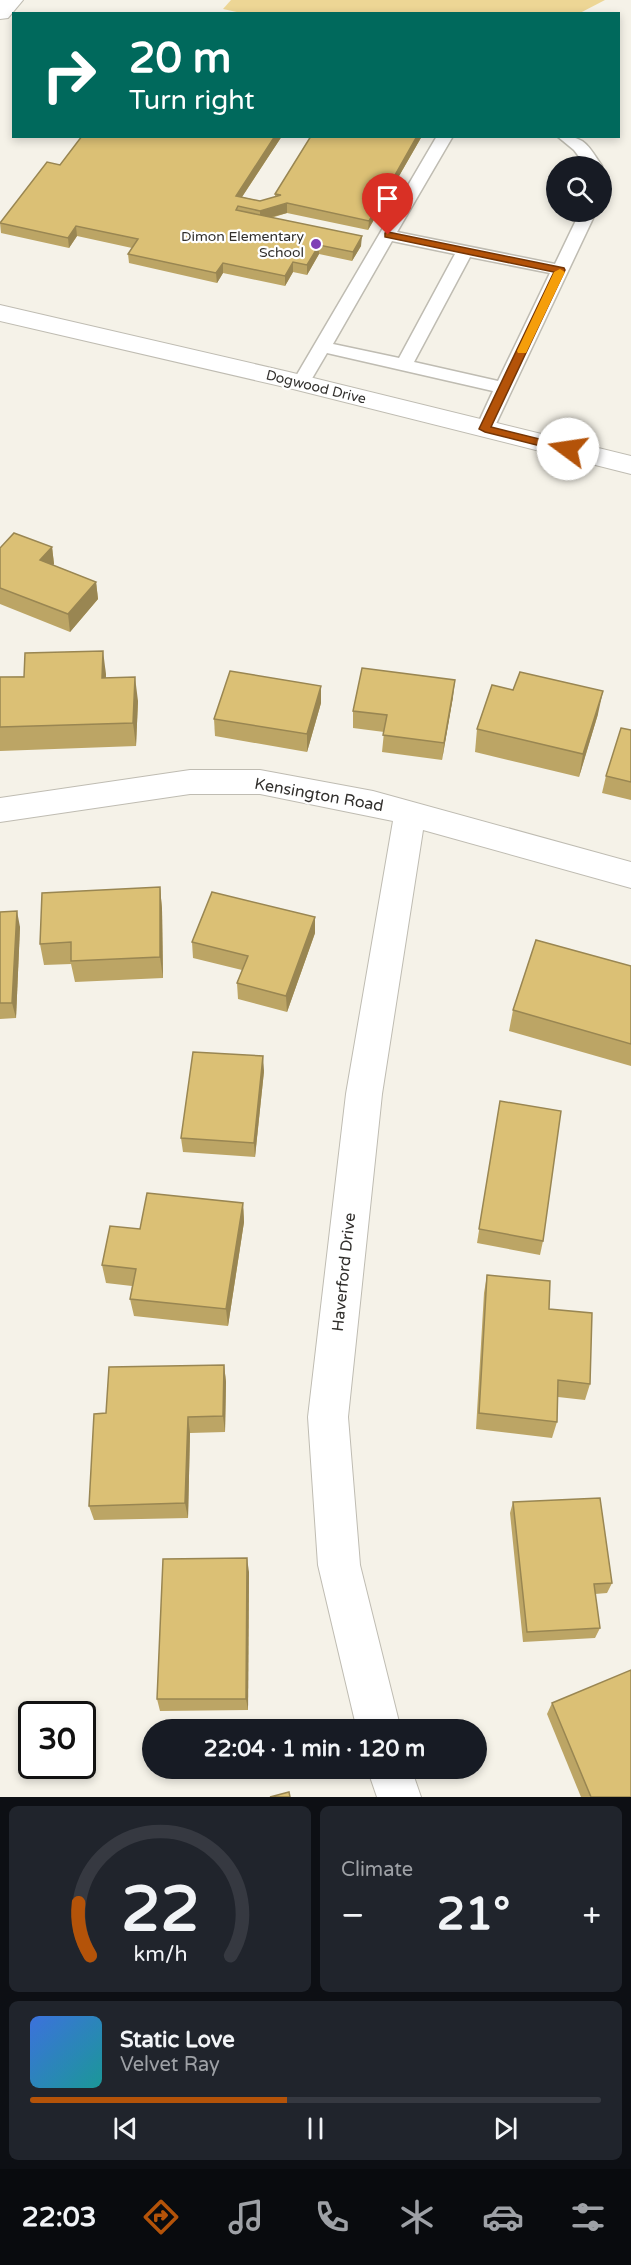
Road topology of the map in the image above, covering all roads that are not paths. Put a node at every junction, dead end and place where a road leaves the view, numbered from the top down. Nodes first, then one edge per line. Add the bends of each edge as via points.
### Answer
1 (12, 0) edge
2 (0, 13) edge
3 (444, 138) edge
4 (567, 138) edge
5 (587, 156) edge
6 (583, 222) edge
7 (388, 235) junction
8 (465, 251) junction
9 (560, 270) junction
10 (0, 313) edge
11 (323, 346) junction
12 (404, 365) junction
13 (301, 383) junction
14 (504, 388) junction
15 (485, 429) junction
16 (631, 465) edge
17 (0, 810) edge
18 (410, 813) junction
19 (631, 875) edge
20 (376, 1719) edge
21 (393, 1779) edge
22 (399, 1797) edge

1 - 2 street
3 - 7 lane
4 - 5 lane
6 - 9 lane
7 - 8 lane
7 - 11 lane
8 - 9 lane
8 - 12 lane
9 - 14 lane
10 - 13 street, Dogwood Drive
11 - 12 lane
11 - 13 lane
12 - 14 lane
13 - 15 street, Dogwood Drive
14 - 15 lane
15 - 16 street, Dogwood Drive
17 - 18 street, Kensington Road via 190,782 260,782
18 - 19 street, Kensington Road
18 - 20 street, Haverford Drive via 364,1094 328,1417 339,1564
21 - 22 street

